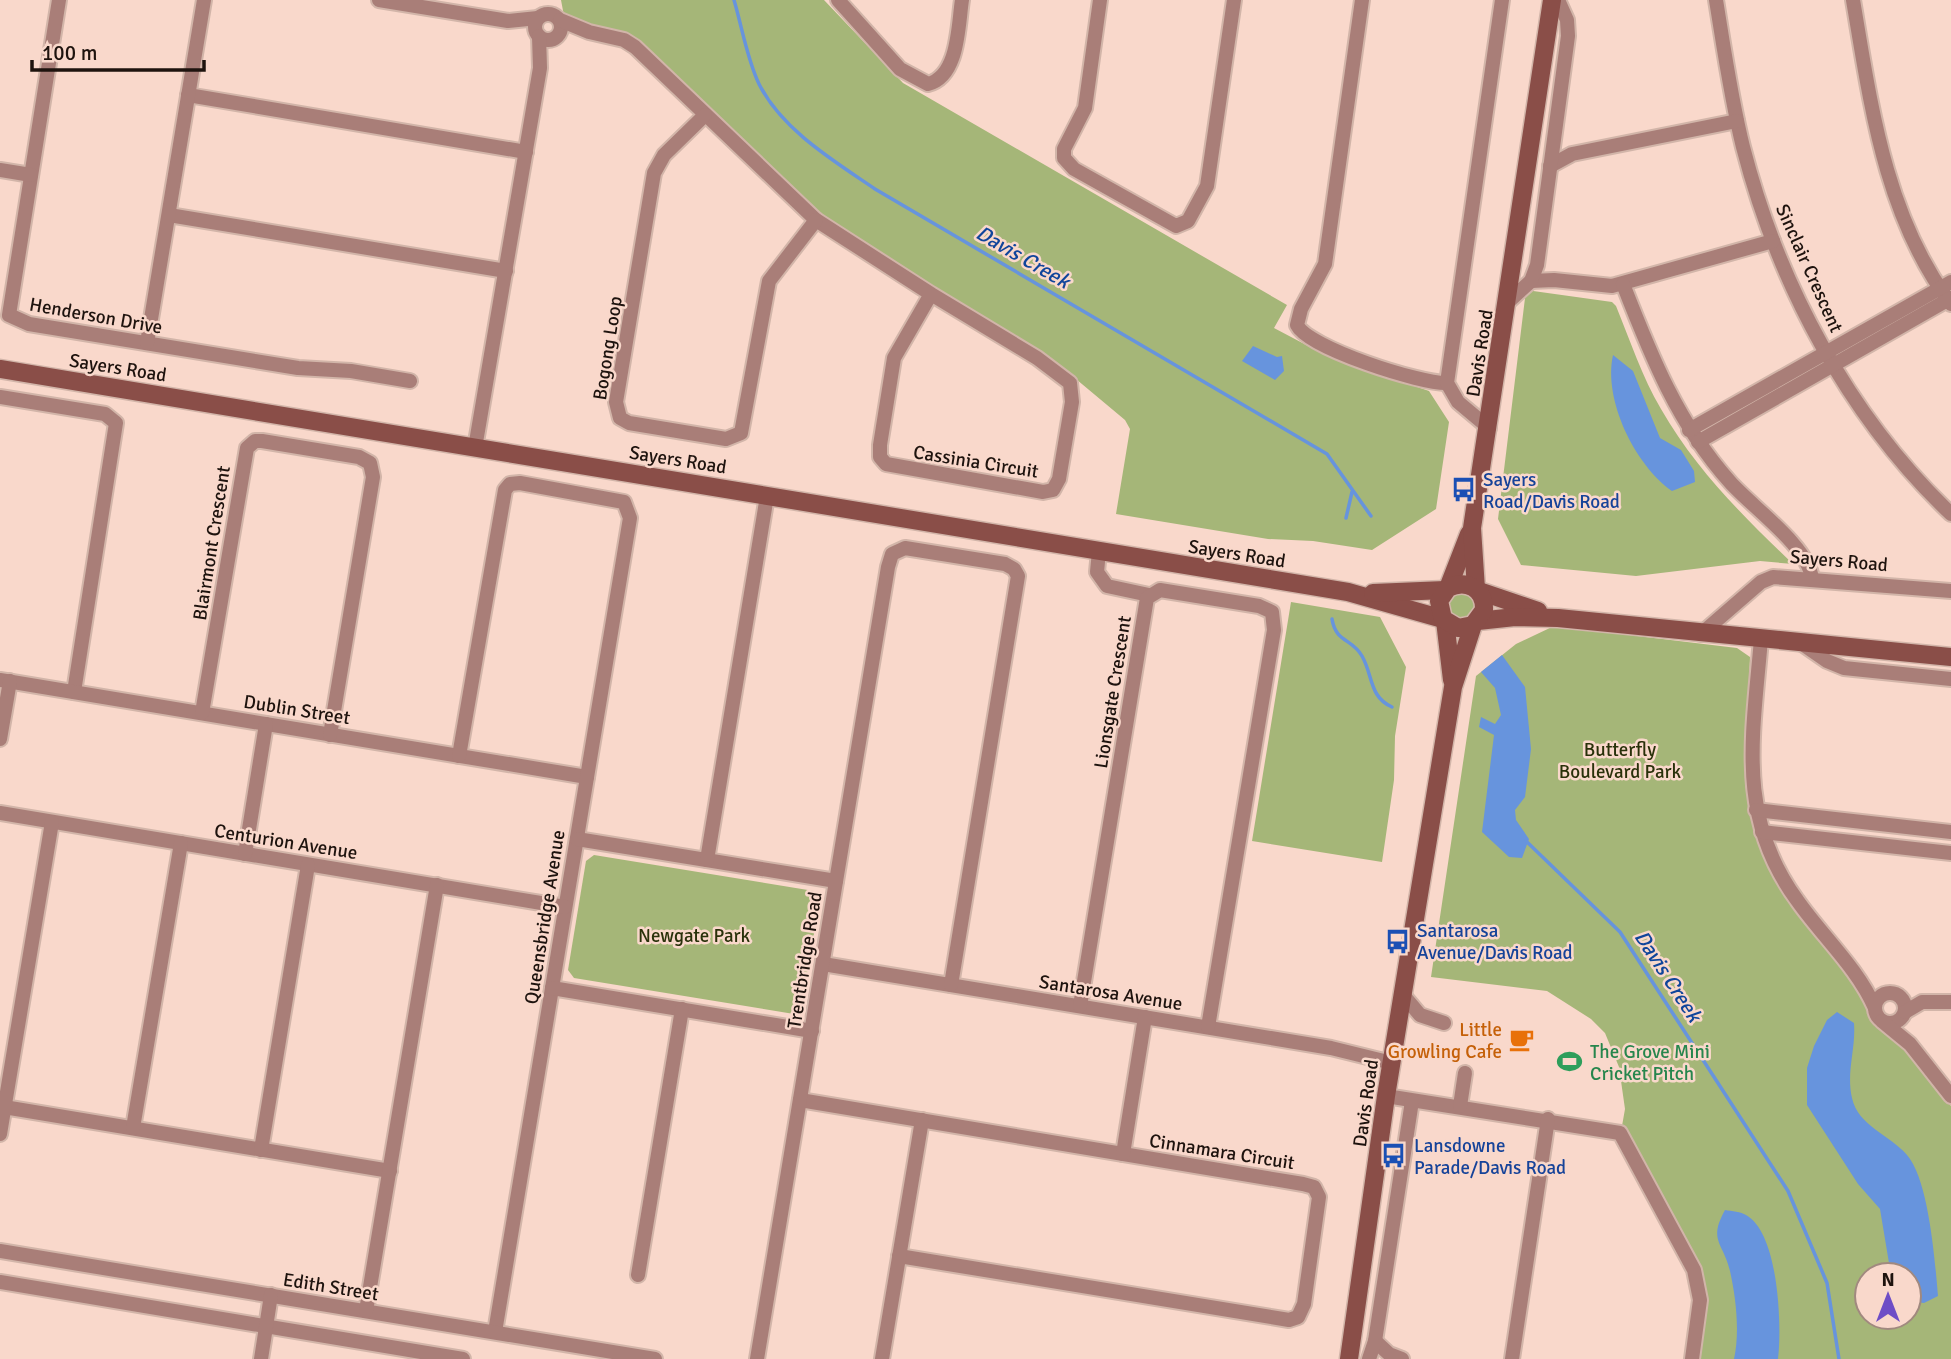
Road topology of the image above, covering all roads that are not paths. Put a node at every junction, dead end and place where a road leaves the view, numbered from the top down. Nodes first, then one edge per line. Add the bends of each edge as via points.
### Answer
1 (59, 0) edge
2 (204, 0) edge
3 (379, 0) edge
4 (550, 0) edge
5 (557, 0) edge
6 (838, 0) edge
7 (962, 0) edge
8 (1100, 0) edge
9 (1234, 0) edge
10 (1362, 0) edge
11 (1502, 0) edge
12 (1540, 0) edge
13 (1552, 0) edge
14 (1558, 0) edge
15 (1716, 0) edge
16 (1853, 0) edge
17 (540, 16) junction
18 (559, 19) junction
19 (508, 22) junction
20 (589, 33) junction
21 (537, 35) junction
22 (556, 37) junction
23 (540, 68) junction
24 (188, 95) junction
25 (705, 114) junction
26 (1737, 121) junction
27 (1553, 144) junction
28 (526, 152) junction
29 (1572, 154) junction
30 (1550, 166) junction
31 (0, 170) edge
32 (31, 175) junction
33 (1523, 184) junction
34 (169, 215) junction
35 (816, 220) junction
36 (1773, 241) junction
37 (1537, 265) junction
38 (506, 271) junction
39 (1554, 280) junction
40 (1531, 281) junction
41 (1623, 284) junction
42 (931, 294) junction
43 (1948, 295) edge
44 (5, 302) edge
45 (1508, 302) junction
46 (148, 343) junction
47 (1830, 359) junction
48 (1450, 364) junction
49 (0, 369) edge
50 (1404, 373) junction
51 (410, 381) dead end
52 (1447, 383) junction
53 (0, 397) edge
54 (1489, 428) junction
55 (1693, 436) junction
56 (475, 448) junction
57 (767, 496) junction
58 (1951, 514) edge
59 (1472, 527) junction
60 (1099, 551) junction
61 (1812, 579) junction
62 (1446, 589) junction
63 (1478, 590) junction
64 (1951, 591) edge
65 (1348, 592) junction
66 (1149, 595) junction
67 (1558, 618) junction
68 (1444, 620) junction
69 (1475, 623) junction
70 (1701, 634) junction
71 (1761, 639) junction
72 (1801, 643) junction
73 (1951, 657) edge
74 (1951, 679) edge
75 (5, 680) edge
76 (1453, 687) junction
77 (74, 692) junction
78 (202, 713) junction
79 (266, 724) junction
80 (330, 734) junction
81 (0, 739) edge
82 (459, 756) junction
83 (587, 777) junction
84 (1756, 810) junction
85 (0, 813) edge
86 (52, 822) junction
87 (1762, 832) junction
88 (1951, 832) edge
89 (577, 839) junction
90 (181, 843) junction
91 (1951, 853) edge
92 (245, 854) junction
93 (707, 860) junction
94 (308, 864) junction
95 (836, 881) junction
96 (437, 885) junction
97 (565, 907) junction
98 (823, 964) junction
99 (1862, 981) junction
100 (951, 985) junction
101 (552, 988) junction
102 (1893, 994) junction
103 (1404, 996) junction
104 (1945, 1001) edge
105 (1080, 1006) junction
106 (1875, 1008) junction
107 (682, 1009) junction
108 (1904, 1013) junction
109 (1145, 1017) junction
110 (1882, 1021) junction
111 (1444, 1023) dead end
112 (1208, 1027) junction
113 (812, 1031) junction
114 (1910, 1044) junction
115 (1392, 1063) junction
116 (1465, 1073) dead end
117 (1386, 1096) junction
118 (1951, 1096) edge
119 (800, 1100) junction
120 (1412, 1101) junction
121 (1460, 1106) junction
122 (4, 1107) junction
123 (1548, 1119) junction
124 (922, 1120) junction
125 (133, 1128) junction
126 (0, 1134) edge
127 (261, 1150) junction
128 (1123, 1154) junction
129 (390, 1171) junction
130 (0, 1251) edge
131 (899, 1256) junction
132 (638, 1275) dead end
133 (0, 1282) edge
134 (271, 1296) junction
135 (366, 1311) junction
136 (266, 1326) junction
137 (495, 1332) junction
138 (1375, 1341) junction
139 (394, 1353) edge
140 (261, 1359) edge
141 (463, 1359) edge
142 (656, 1359) edge
143 (757, 1359) edge
144 (882, 1359) edge
145 (1349, 1359) edge
146 (1369, 1359) edge
147 (1402, 1359) edge
148 (1512, 1359) edge
149 (1692, 1359) edge

1 - 32 street, Henderson Drive
2 - 24 street
3 - 19 street
4 - 17 street
5 - 18 street
6 - 7 street via 900,69 928,83 940,78 953,55
8 - 9 street via 1085,108 1065,158 1074,169 1176,226 1188,221 1207,187
10 - 50 street via 1325,264 1297,325 1307,336 1332,348
11 - 48 street
12 - 33 street, Davis Road
13 - 33 street, Davis Road
14 - 27 street via 1569,36
15 - 26 street, Sinclair Crescent
16 - 43 street via 1890,182 1914,243
17 - 18 street via 550,13
17 - 19 street
17 - 21 street
18 - 20 street, Cassinia Circuit
18 - 22 street
19 - 21 street
20 - 22 street, Cassinia Circuit
20 - 25 street, Cassinia Circuit via 635,47
21 - 22 street
21 - 23 street
22 - 23 street
23 - 28 street
24 - 28 street
24 - 34 street
25 - 35 street, Cassinia Circuit
25 - 35 street, Bogong Loop via 664,155 654,173 616,402 620,418 726,439 741,433 769,281
26 - 29 street
26 - 36 street, Sinclair Crescent
27 - 29 street
27 - 30 street
28 - 38 street
29 - 30 street
30 - 37 street
31 - 32 street
32 - 44 street, Henderson Drive
33 - 45 street, Davis Road
34 - 38 street
34 - 46 street
35 - 42 street, Cassinia Circuit
36 - 41 street
36 - 47 street, Sinclair Crescent
37 - 39 street
37 - 40 street
38 - 56 street
39 - 40 street
39 - 41 street
40 - 45 street
41 - 55 street via 1659,373
42 - 42 street, Cassinia Circuit via 894,358 880,457 891,466 1043,492 1053,489 1059,478 1072,402 1070,383
43 - 47 street
44 - 46 street, Henderson Drive via 9,315 20,322
45 - 54 street, Davis Road
46 - 51 street, Henderson Drive
47 - 55 street
47 - 58 street, Sinclair Crescent via 1888,443
48 - 50 street via 1430,374
48 - 52 street
49 - 56 street, Sayers Road
50 - 52 street via 1428,383
52 - 54 street via 1458,402
53 - 77 street via 105,414 116,424
54 - 59 street, Davis Road
55 - 61 street via 1732,484 1806,559
56 - 57 street, Sayers Road
57 - 60 street, Sayers Road
57 - 93 street
59 - 62 street, Davis Road
59 - 63 street, Davis Road
60 - 65 street, Sayers Road
60 - 66 street via 1097,572 1107,586
61 - 64 street, Sayers Road
61 - 70 street, Sayers Road via 1768,578
62 - 63 street via 1462,583
62 - 65 street, Sayers Road
62 - 68 street via 1439,608
63 - 67 street
63 - 69 street via 1484,610
65 - 68 street, Sayers Road
66 - 105 street, Lionsgate Crescent
66 - 112 street, Lionsgate Crescent via 1165,590 1259,606 1274,616
67 - 69 street via 1515,617
67 - 70 street
68 - 69 street via 1458,628
68 - 76 street
69 - 76 street
70 - 71 street
71 - 72 street
71 - 84 street via 1751,758
72 - 73 street
72 - 74 street via 1844,668
75 - 77 street, Dublin Street
75 - 81 street
76 - 103 street, Davis Road
77 - 78 street, Dublin Street
78 - 79 street, Dublin Street
78 - 80 street, Blairmont Crescent via 245,452 257,441 276,443 363,458 372,467
79 - 80 street, Dublin Street
79 - 92 street
80 - 82 street, Dublin Street
82 - 83 street, Dublin Street
82 - 83 street, Queensbridge Avenue via 505,489 520,483 620,500 628,508
83 - 89 street, Queensbridge Avenue
84 - 87 street
84 - 88 street
85 - 86 street, Centurion Avenue
86 - 90 street, Centurion Avenue
86 - 122 street
87 - 91 street
87 - 99 street via 1786,886
89 - 93 street
89 - 97 street, Queensbridge Avenue
90 - 92 street, Centurion Avenue
90 - 125 street
92 - 94 street, Centurion Avenue
93 - 95 street
94 - 96 street, Centurion Avenue
94 - 127 street
95 - 98 street, Trentbridge Road
95 - 100 street, Trentbridge Road via 892,554 905,548 1005,564 1018,576
96 - 97 street, Centurion Avenue
96 - 129 street
97 - 101 street, Queensbridge Avenue
98 - 100 street, Santarosa Avenue
98 - 113 street, Trentbridge Road
99 - 102 street
99 - 106 street
100 - 105 street, Santarosa Avenue
101 - 107 street
101 - 137 street, Queensbridge Avenue
102 - 104 street
102 - 106 street via 1881,996
102 - 108 street via 1904,1002
103 - 111 street via 1420,1015
103 - 115 street, Davis Road
104 - 108 street via 1916,1003
105 - 109 street, Santarosa Avenue
106 - 110 street
107 - 113 street
107 - 132 street
108 - 110 street via 1892,1023
108 - 114 street
109 - 112 street, Santarosa Avenue
109 - 128 street
110 - 114 street
112 - 115 street, Santarosa Avenue
113 - 119 street, Trentbridge Road
114 - 118 street
115 - 117 street, Davis Road
116 - 121 street
117 - 120 street
117 - 145 street, Davis Road
119 - 124 street, Cinnamara Circuit
119 - 143 street, Trentbridge Road
120 - 121 street
120 - 138 street
121 - 123 street
122 - 125 street
122 - 126 street
123 - 148 street
123 - 149 street via 1612,1129 1623,1137 1694,1270 1700,1300
124 - 128 street, Cinnamara Circuit
124 - 131 street
125 - 127 street
127 - 129 street
128 - 131 street, Cinnamara Circuit via 1314,1187 1319,1202 1304,1304 1298,1317 1283,1319
129 - 135 street
130 - 134 street, Edith Street
131 - 144 street
133 - 136 street
134 - 135 street, Edith Street
134 - 136 street
135 - 137 street, Edith Street
136 - 139 street
136 - 140 street
137 - 142 street, Edith Street
138 - 146 street
138 - 147 street
139 - 141 street

